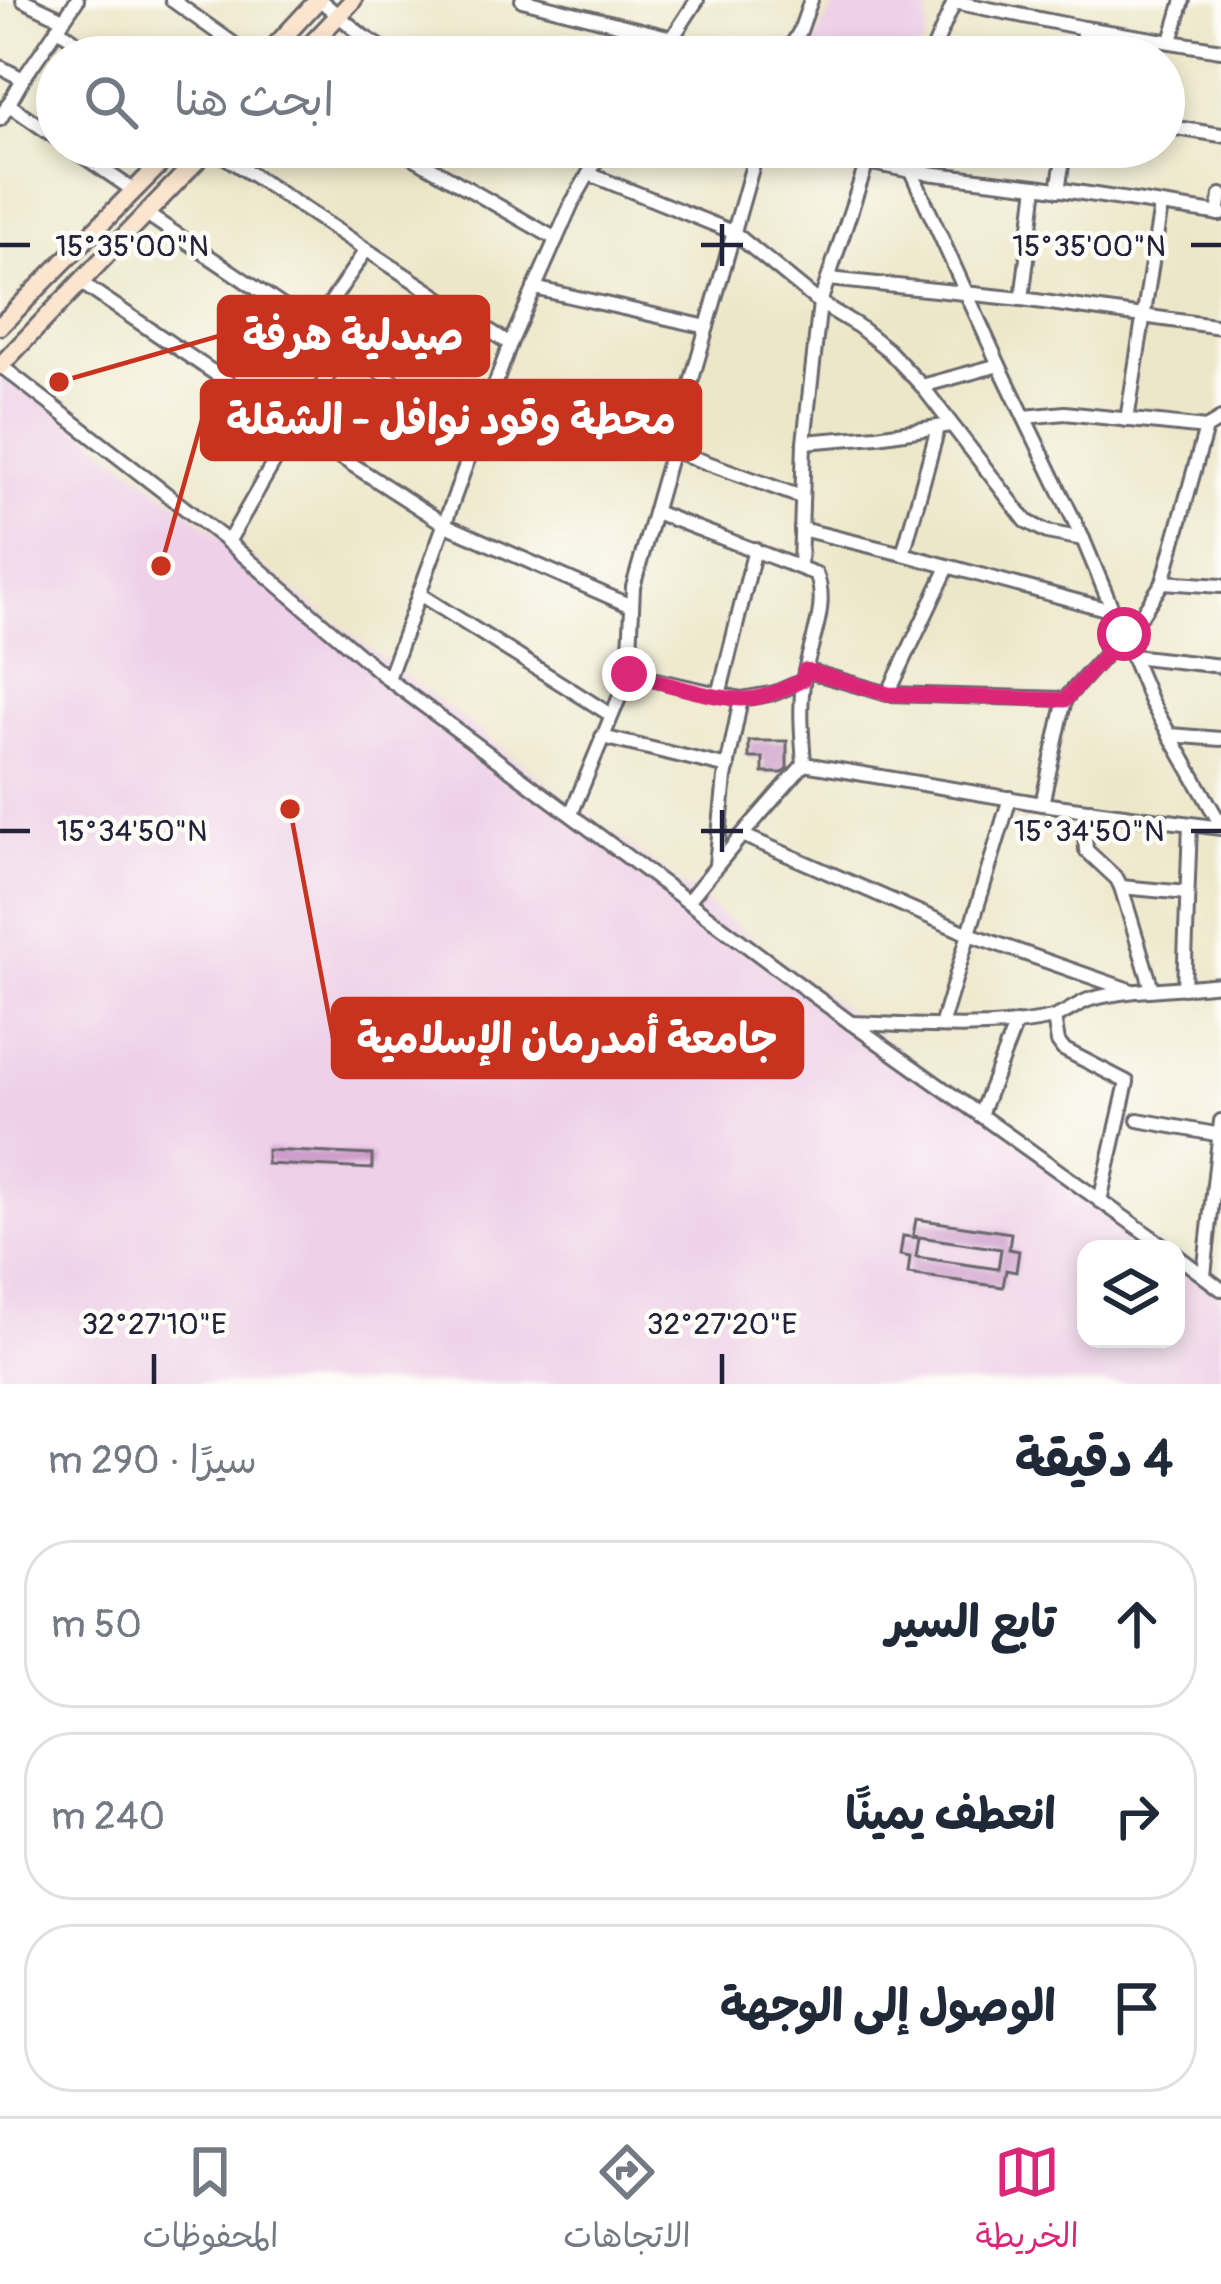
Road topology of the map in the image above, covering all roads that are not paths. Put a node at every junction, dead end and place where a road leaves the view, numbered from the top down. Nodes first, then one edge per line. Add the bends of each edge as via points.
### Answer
1 (23, 0) edge
2 (77, 0) edge
3 (172, 0) edge
4 (319, 0) edge
5 (352, 0) edge
6 (522, 0) edge
7 (697, 0) edge
8 (811, 0) edge
9 (934, 0) edge
10 (1183, 0) edge
11 (953, 6) edge
12 (337, 16) junction
13 (60, 23) junction
14 (1084, 28) junction
15 (51, 36) edge
16 (74, 36) edge
17 (223, 36) edge
18 (285, 36) edge
19 (318, 36) edge
20 (363, 36) edge
21 (664, 36) edge
22 (673, 36) edge
23 (797, 36) edge
24 (939, 36) edge
25 (1083, 36) edge
26 (1138, 36) edge
27 (1172, 36) edge
28 (1185, 44) edge
29 (1221, 50) edge
30 (36, 59) edge
31 (0, 67) edge
32 (23, 79) junction
33 (8, 104) junction
34 (0, 119) edge
35 (36, 123) edge
36 (1185, 129) edge
37 (1221, 135) edge
38 (101, 168) edge
39 (156, 168) edge
40 (189, 168) edge
41 (242, 168) edge
42 (432, 168) edge
43 (592, 168) edge
44 (752, 168) edge
45 (865, 168) edge
46 (895, 168) edge
47 (1062, 168) edge
48 (911, 171) junction
49 (589, 174) junction
50 (1036, 186) junction
51 (133, 190) junction
52 (1058, 190) junction
53 (1221, 195) edge
54 (1161, 206) junction
55 (145, 213) junction
56 (1219, 214) edge
57 (733, 232) junction
58 (556, 239) junction
59 (366, 250) junction
60 (829, 279) junction
61 (80, 282) junction
62 (534, 289) junction
63 (967, 292) junction
64 (1022, 299) junction
65 (820, 303) junction
66 (1143, 316) junction
67 (2, 322) edge
68 (1221, 327) edge
69 (707, 328) junction
70 (313, 329) junction
71 (509, 344) junction
72 (345, 350) junction
73 (999, 365) junction
74 (0, 366) edge
75 (922, 386) junction
76 (489, 402) junction
77 (1025, 417) junction
78 (1221, 419) edge
79 (1127, 420) junction
80 (944, 426) junction
81 (294, 428) junction
82 (1206, 428) junction
83 (477, 438) junction
84 (804, 442) junction
85 (671, 450) junction
86 (801, 497) junction
87 (655, 512) junction
88 (446, 525) junction
89 (801, 530) junction
90 (1083, 539) junction
91 (228, 542) junction
92 (755, 549) junction
93 (903, 554) junction
94 (800, 567) junction
95 (947, 567) junction
96 (1163, 582) junction
97 (1221, 586) edge
98 (418, 594) junction
99 (631, 606) junction
100 (1113, 611) junction
101 (1124, 634) junction
102 (1132, 656) junction
103 (1221, 666) edge
104 (629, 674) junction
105 (804, 675) junction
106 (388, 679) junction
107 (888, 694) junction
108 (719, 695) junction
109 (741, 699) junction
110 (1065, 700) junction
111 (611, 715) junction
112 (1170, 735) junction
113 (602, 737) junction
114 (1221, 739) edge
115 (804, 764) junction
116 (728, 766) junction
117 (1010, 798) junction
118 (1042, 804) junction
119 (1090, 810) junction
120 (572, 814) junction
121 (1190, 824) junction
122 (1221, 827) edge
123 (742, 835) junction
124 (716, 867) junction
125 (1121, 887) junction
126 (1187, 892) junction
127 (688, 901) junction
128 (969, 934) junction
129 (1221, 984) edge
130 (1184, 988) junction
131 (1153, 989) junction
132 (1132, 992) junction
133 (1054, 1018) junction
134 (851, 1023) junction
135 (1016, 1023) junction
136 (940, 1026) junction
137 (980, 1115) junction
138 (1138, 1120) dead end
139 (1221, 1121) edge
140 (1220, 1135) edge
141 (1100, 1201) junction
142 (1216, 1208) edge
143 (1155, 1240) edge
144 (1185, 1261) edge
145 (1204, 1275) junction
146 (1221, 1288) edge

1 - 13 street
2 - 13 street
3 - 17 street
4 - 12 street
4 - 18 main road
5 - 12 main road
6 - 21 street
7 - 22 street
8 - 23 street
9 - 11 street
10 - 27 street
11 - 14 street
11 - 24 street
12 - 19 main road
12 - 20 street
13 - 15 street
13 - 16 street
14 - 25 street
14 - 26 street
28 - 29 street
30 - 32 street
31 - 32 street
32 - 33 street
33 - 34 street
33 - 35 street
36 - 37 street
38 - 51 street
39 - 51 main road
40 - 55 main road
41 - 59 street
42 - 58 street
43 - 49 street
44 - 57 street
45 - 60 street
46 - 48 street
47 - 52 street
48 - 50 street
48 - 63 street
49 - 57 street
49 - 58 street
50 - 52 street
50 - 64 street
51 - 67 main road
52 - 54 street
53 - 56 street
54 - 56 street
54 - 66 street
55 - 61 main road
55 - 70 street
57 - 65 street
57 - 69 street
58 - 62 street
59 - 70 street
59 - 71 street
60 - 63 street
60 - 65 street
61 - 74 main road
61 - 81 street
62 - 69 street
62 - 71 street
63 - 64 street
63 - 73 street
64 - 66 street
65 - 75 street via 888,350
65 - 84 street
66 - 68 street
66 - 79 street
69 - 85 street
70 - 72 street
71 - 76 street
72 - 81 street
72 - 83 street
73 - 75 street
73 - 77 street
74 - 91 street
75 - 80 street
76 - 83 street
76 - 85 street
77 - 79 street
77 - 90 street
78 - 82 street
79 - 82 street
80 - 84 street
80 - 90 street via 1026,521
80 - 93 street
81 - 88 street
81 - 91 street
82 - 96 street
83 - 88 street
84 - 86 street
85 - 86 street
85 - 87 street
86 - 89 street
87 - 92 street
87 - 99 street
88 - 98 street
88 - 99 street
89 - 93 street
89 - 94 street
90 - 100 street
91 - 106 street
92 - 94 street
92 - 108 street
93 - 95 street
94 - 105 street via 816,574 822,595
95 - 100 street
95 - 107 street
96 - 97 street
96 - 101 street
98 - 106 street
98 - 111 street
99 - 104 street
100 - 101 street
101 - 102 street
101 - 110 street
102 - 103 street
102 - 112 street
104 - 108 street
104 - 111 street
105 - 107 street
105 - 109 street
105 - 115 street
106 - 120 street
107 - 110 street
108 - 109 street
109 - 116 street
110 - 118 street
111 - 113 street
112 - 114 street
112 - 122 street
113 - 116 street
113 - 120 street
115 - 117 street
115 - 123 street
116 - 124 street
117 - 118 street
117 - 128 street
118 - 119 street
119 - 121 street
119 - 125 street via 1086,850
120 - 127 street
121 - 122 street
121 - 126 street
123 - 124 street
123 - 128 street
124 - 127 street
125 - 126 street
125 - 131 street
126 - 130 street
127 - 134 street
128 - 132 street
128 - 136 street
129 - 130 street
130 - 131 street
131 - 132 street
132 - 133 street via 1088,1000
133 - 135 street
133 - 141 street via 1063,1049 1127,1082
134 - 136 street
134 - 137 street
135 - 136 street
135 - 137 street
137 - 141 street
138 - 140 street
139 - 140 street
140 - 142 street
141 - 143 street
142 - 145 street
144 - 145 street
145 - 146 street

